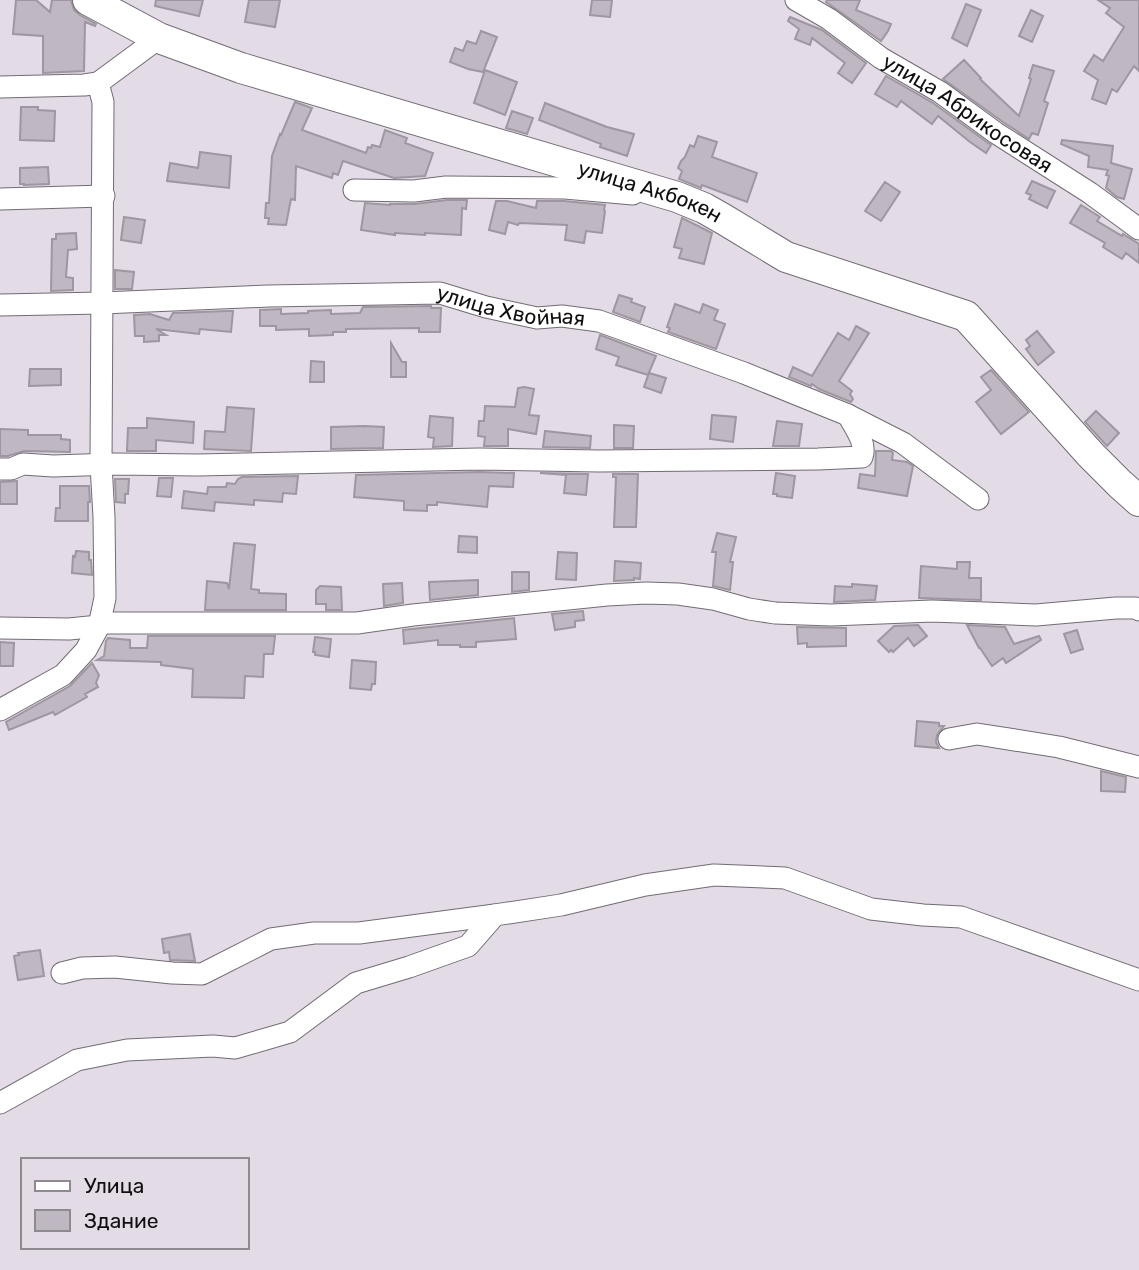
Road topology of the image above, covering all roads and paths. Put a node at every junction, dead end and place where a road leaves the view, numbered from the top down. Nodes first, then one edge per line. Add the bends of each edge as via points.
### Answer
1 (88, 0) edge
2 (796, 0) edge
3 (159, 38) junction
4 (98, 83) junction
5 (0, 88) edge
6 (354, 190) dead end
7 (104, 196) junction
8 (677, 197) junction
9 (0, 199) edge
10 (1139, 229) edge
11 (102, 303) junction
12 (0, 304) edge
13 (848, 415) junction
14 (100, 465) junction
15 (0, 469) edge
16 (978, 499) dead end
17 (1139, 501) edge
18 (1139, 610) edge
19 (99, 624) junction
20 (0, 628) edge
21 (0, 710) edge
22 (949, 739) dead end
23 (1139, 767) edge
24 (495, 915) junction
25 (62, 973) dead end
26 (1139, 980) edge
27 (0, 1103) edge

1 - 3 street, улица Акбокен
2 - 10 street, улица Абрикосовая
3 - 4 street
3 - 8 street, улица Акбокен via 241,68
4 - 5 street
4 - 7 street via 103,102
6 - 8 street via 565,188
7 - 9 street
7 - 11 street
8 - 17 street, улица Акбокен via 786,257 966,316 1091,455
11 - 12 street, улица Хвойная
11 - 13 street, улица Хвойная via 440,293 537,318 598,321
11 - 14 street
13 - 14 street via 862,440 862,457
13 - 16 street, улица Хвойная via 903,443
14 - 15 street via 23,464
14 - 19 street via 106,598
18 - 19 street via 821,615 775,613 713,599 646,593 357,623
19 - 20 street via 69,629
19 - 21 street via 86,650 63,675
22 - 23 street via 977,734 1059,747
24 - 25 street via 271,939 202,974 115,967
24 - 26 street via 714,875 785,878 871,909 961,917
24 - 27 street via 468,946 356,983 290,1032 235,1048 127,1050 77,1060

